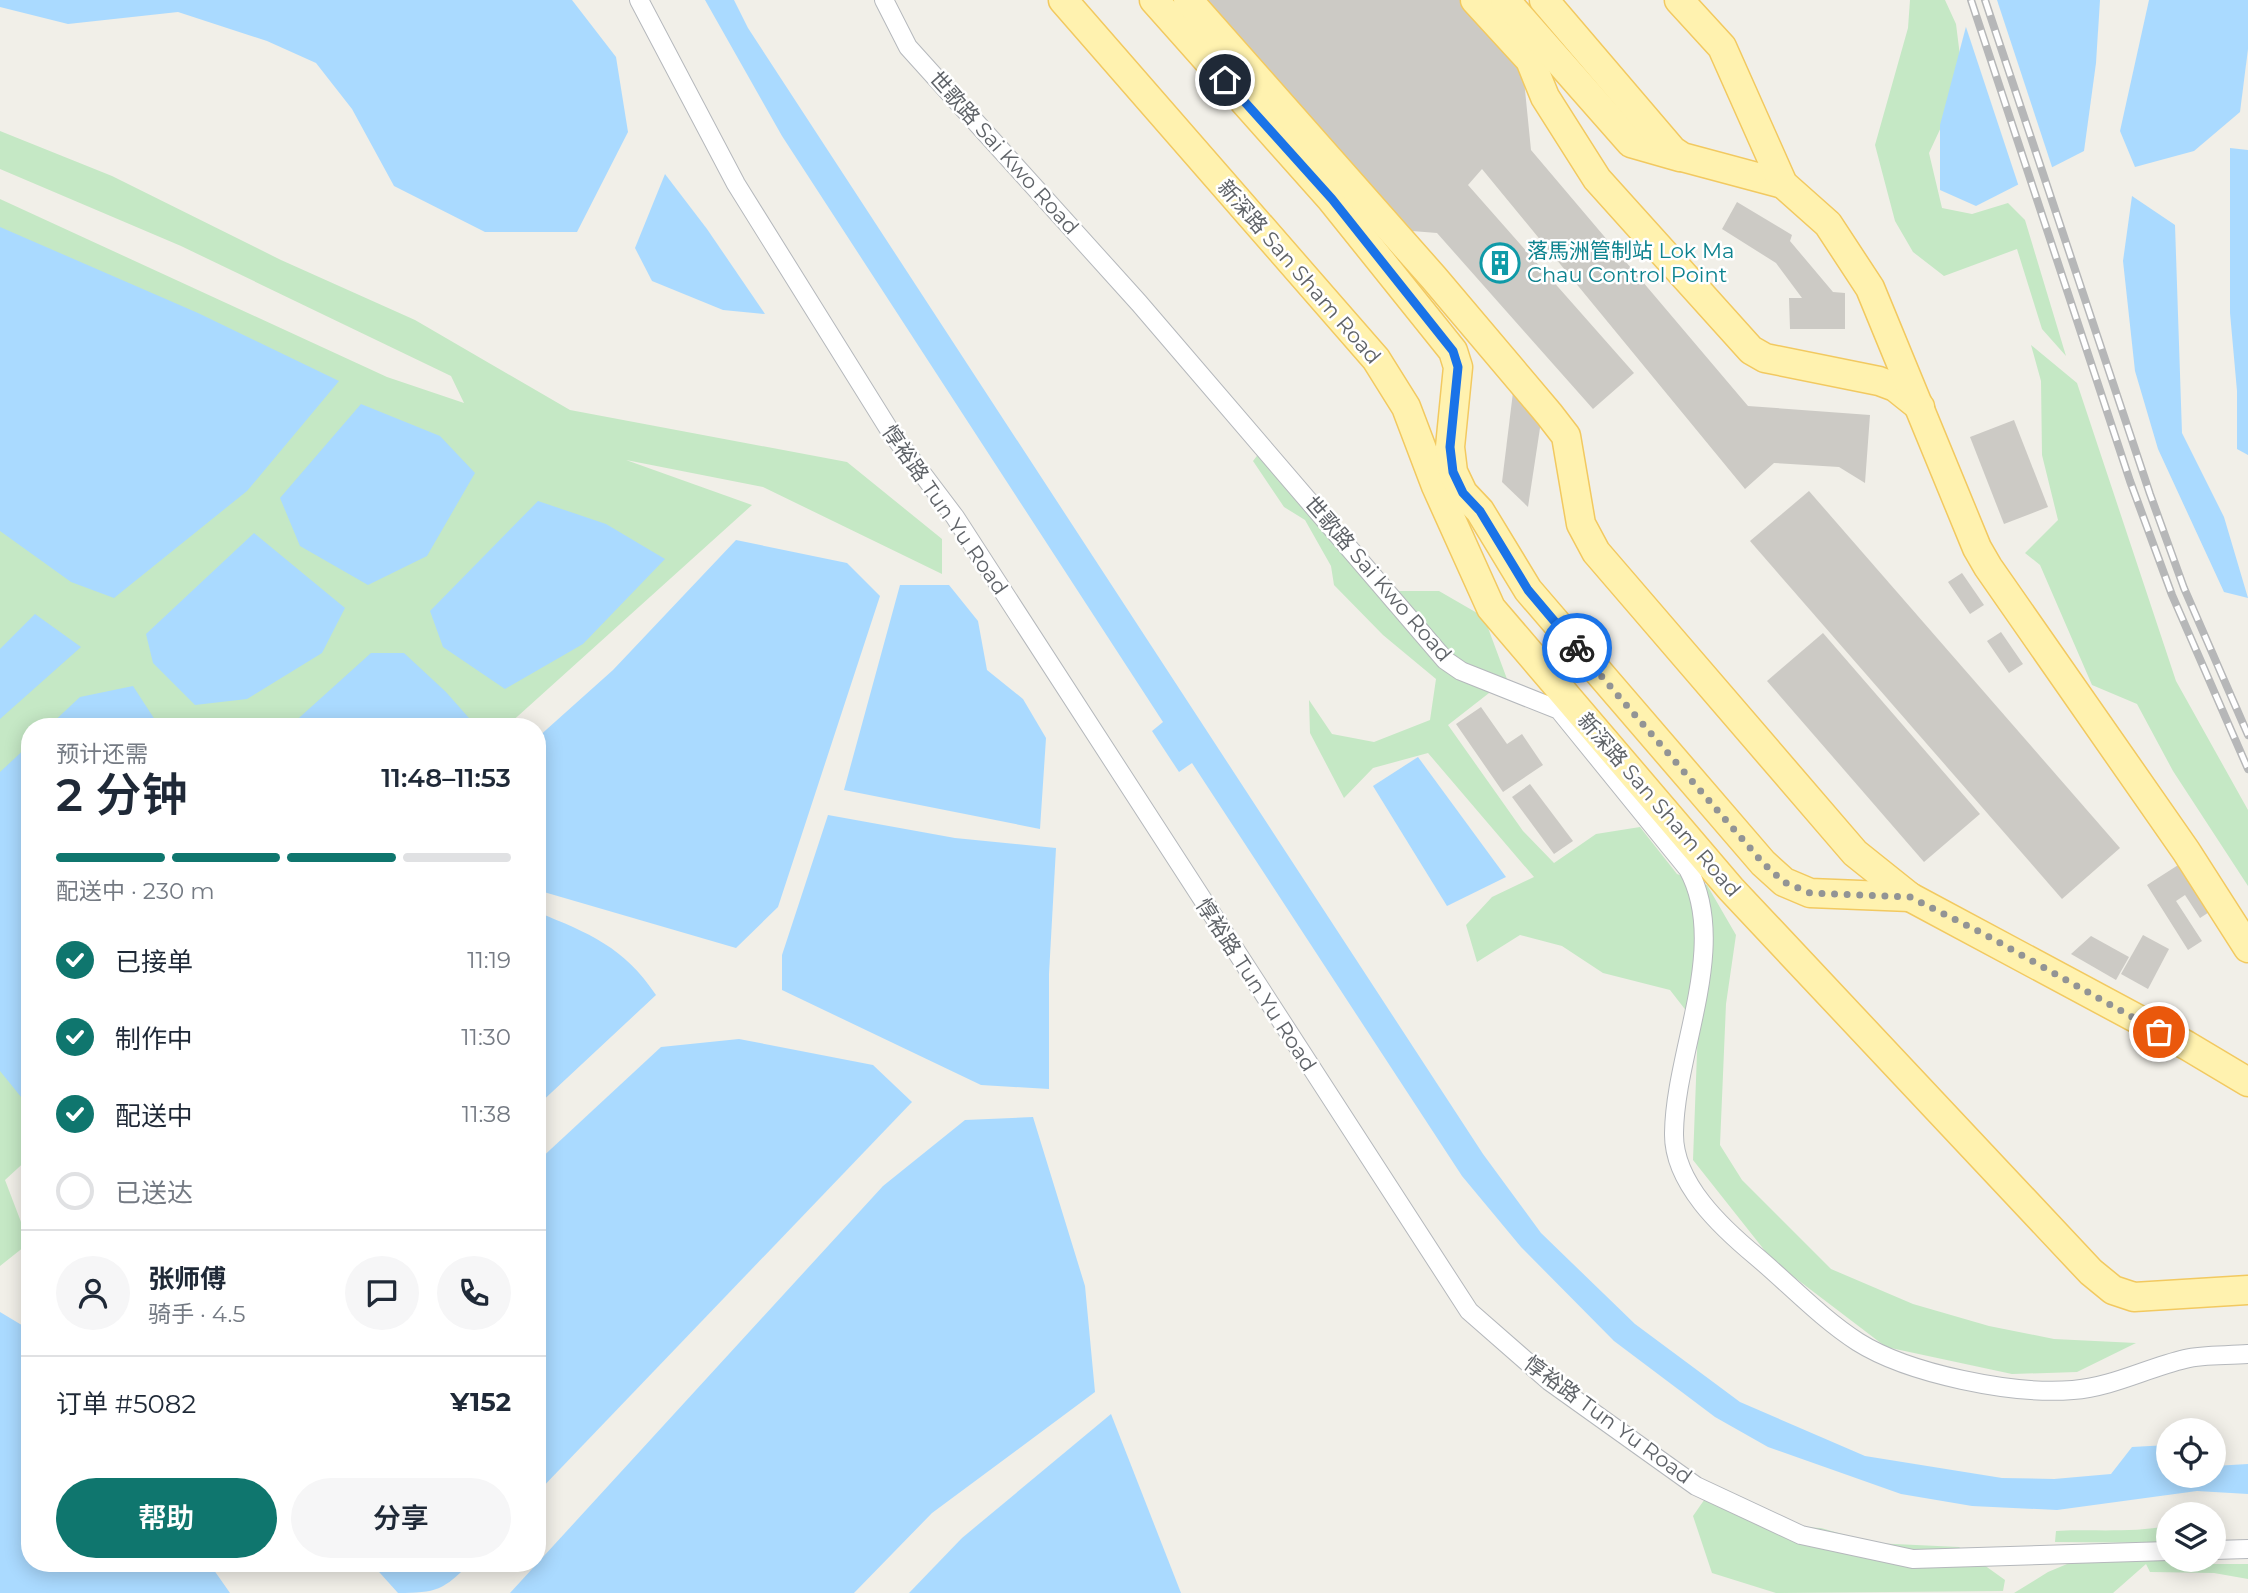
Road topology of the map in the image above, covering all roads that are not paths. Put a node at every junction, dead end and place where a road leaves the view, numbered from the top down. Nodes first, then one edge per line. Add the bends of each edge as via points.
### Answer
1 (639, 0) edge
2 (884, 0) edge
3 (1063, 0) edge
4 (1154, 0) edge
5 (1188, 0) edge
6 (1475, 0) edge
7 (1504, 0) edge
8 (1544, 0) edge
9 (1679, 0) edge
10 (1682, 157) junction
11 (1783, 184) junction
12 (1920, 407) junction
13 (1910, 897) junction
14 (2248, 948) edge
15 (2248, 1082) edge
16 (2248, 1290) edge
17 (2248, 1354) edge
18 (2226, 1549) edge
19 (2248, 1549) edge
20 (2156, 1551) edge

1 - 20 street, 惇裕路 Tun Yu Road via 736,184 890,431 955,517 1469,1311 1549,1381 1696,1486 1801,1535 1913,1559
2 - 17 street, 世歌路 Sai Kwo Road via 908,47 1139,303 1445,660 1461,671 1559,710 1688,869 1701,896 1703,945 1674,1143 1689,1181 1731,1236 1857,1341 1890,1359 1934,1374 2072,1390 2189,1358
3 - 16 main road, 新深路 San Sham Road via 1376,359 1406,407 1491,608 1731,889 2091,1272 2113,1290 2134,1297
4 - 13 main road, 新深路 San Sham Road via 1332,199 1453,351 1458,367 1450,447 1453,472 1528,590 1784,882 1810,893
5 - 13 main road, 新深路 San Sham Road via 1434,278 1566,436 1581,524 1596,552 1855,853
6 - 12 main road via 1530,60 1545,97 1597,179 1751,350 1765,358 1879,381 1895,387
7 - 10 main road via 1631,143
8 - 10 main road
9 - 11 main road via 1722,47
10 - 11 main road
11 - 12 main road via 1828,224 1870,288
12 - 14 main road via 1988,567
13 - 15 main road, 新深路 San Sham Road
18 - 19 street

